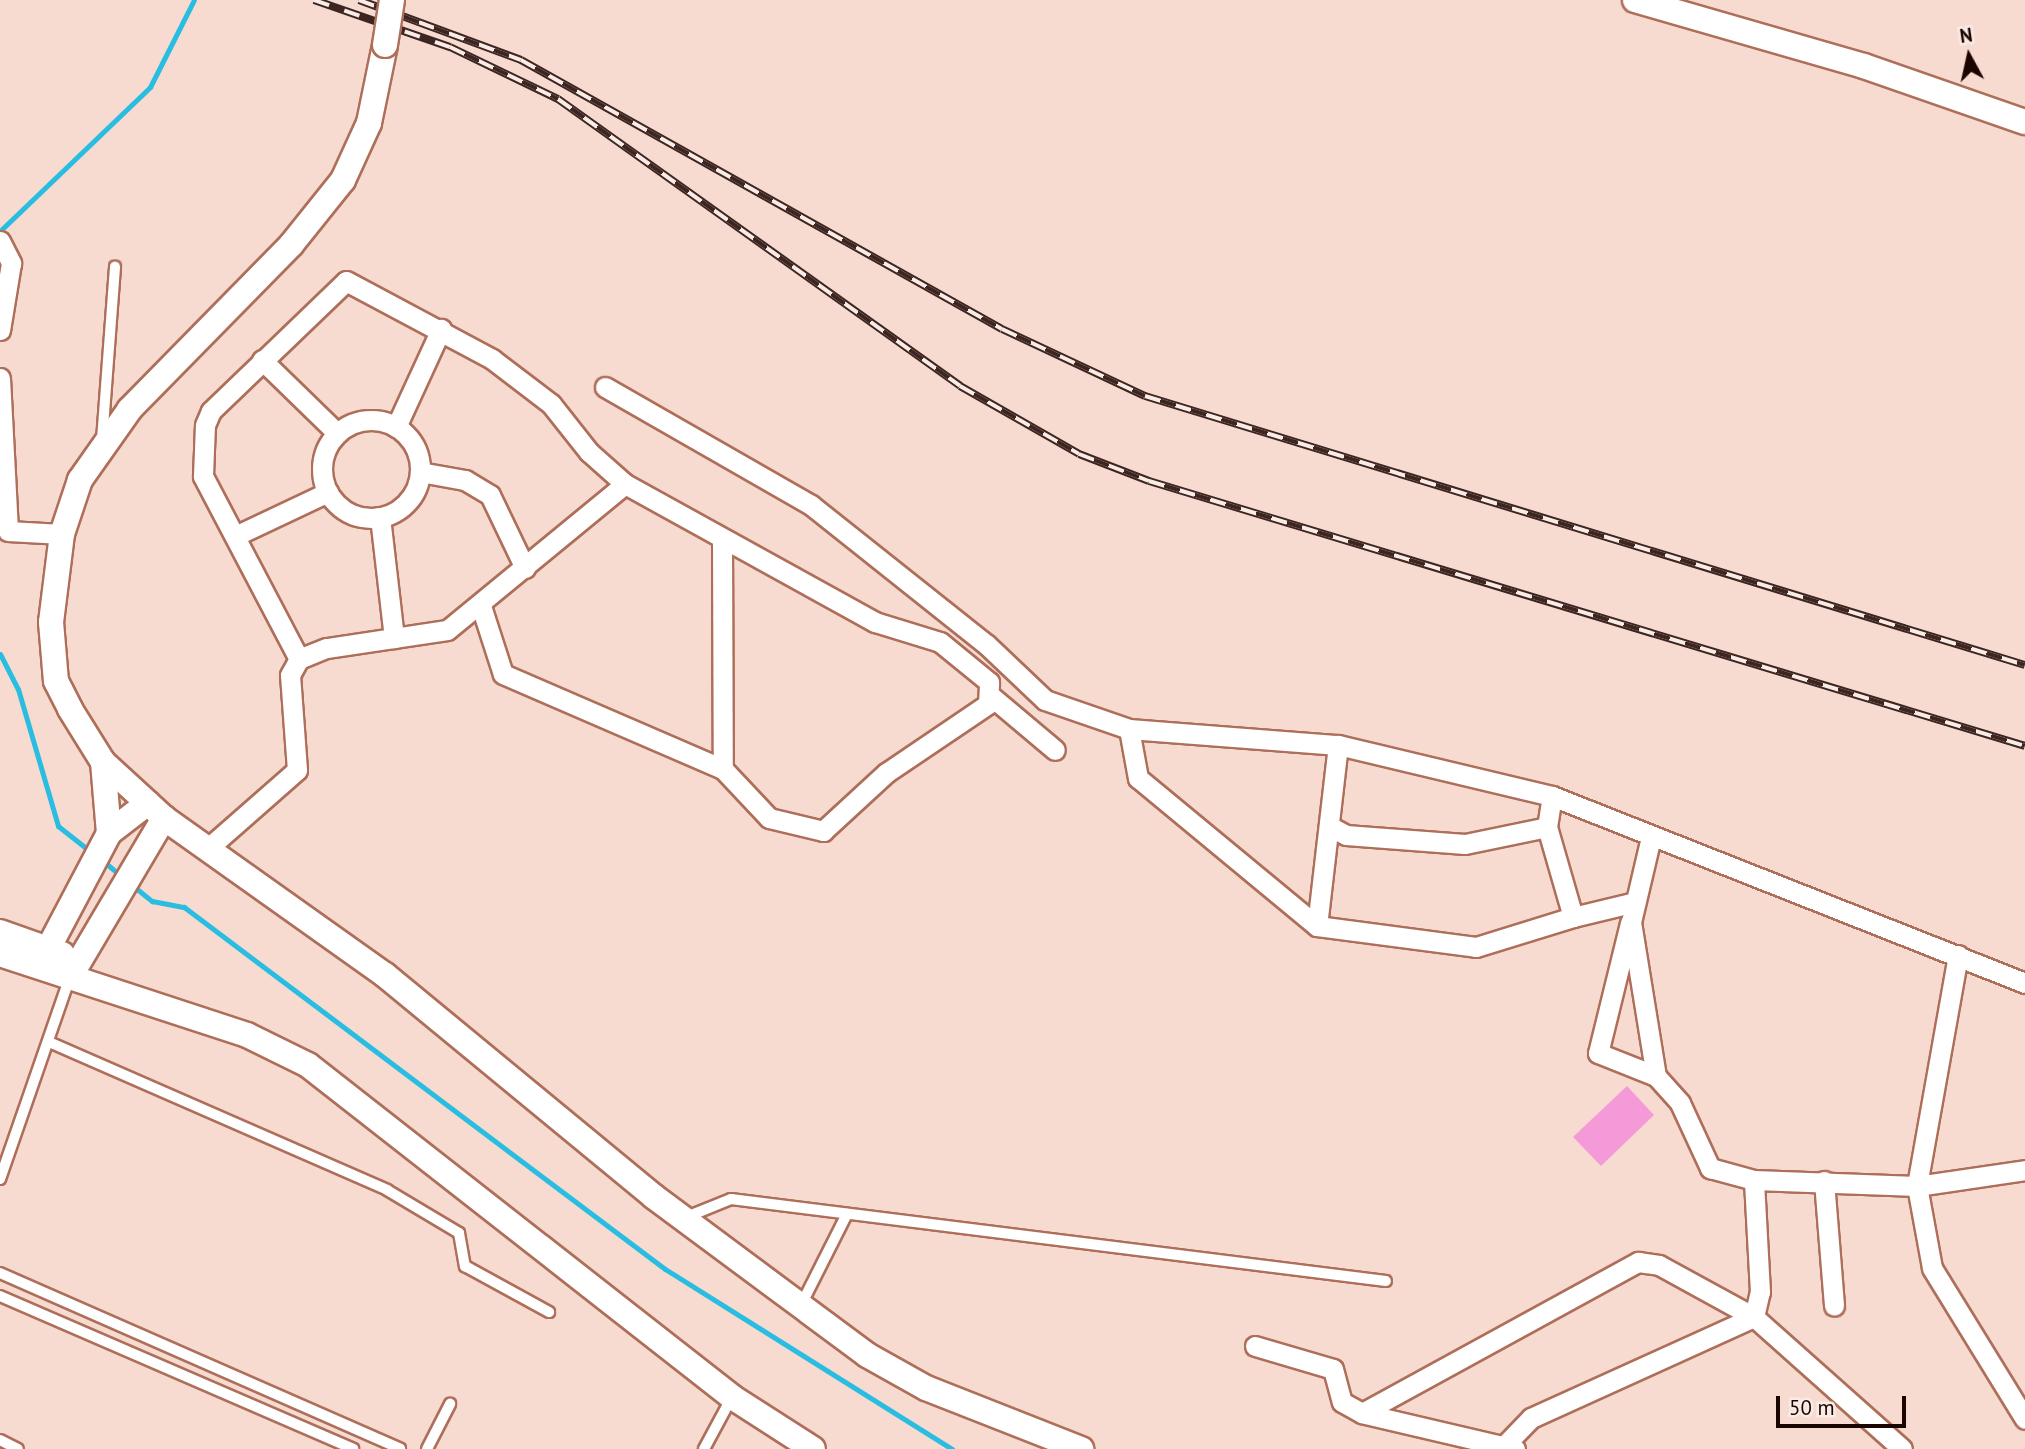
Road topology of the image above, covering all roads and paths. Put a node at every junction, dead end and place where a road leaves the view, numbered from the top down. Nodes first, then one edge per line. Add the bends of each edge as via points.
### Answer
1 (392, 0) edge
2 (1635, 0) edge
3 (2025, 122) edge
4 (3, 242) edge
5 (116, 266) dead end
6 (441, 329) junction
7 (0, 330) edge
8 (262, 360) junction
9 (0, 378) edge
10 (605, 387) dead end
11 (396, 426) junction
12 (337, 433) junction
13 (103, 444) junction
14 (420, 472) junction
15 (625, 484) junction
16 (328, 492) junction
17 (380, 517) junction
18 (4, 530) edge
19 (62, 534) junction
20 (235, 536) junction
21 (722, 539) junction
22 (526, 568) junction
23 (481, 606) junction
24 (394, 638) junction
25 (299, 659) junction
26 (992, 697) junction
27 (1129, 729) junction
28 (1338, 745) junction
29 (1055, 750) dead end
30 (103, 762) junction
31 (723, 769) junction
32 (1552, 796) junction
33 (156, 811) junction
34 (1329, 826) junction
35 (1547, 827) junction
36 (1651, 837) junction
37 (106, 838) junction
38 (206, 850) junction
39 (1635, 902) junction
40 (1573, 917) junction
41 (1631, 922) junction
42 (1317, 926) junction
43 (0, 932) edge
44 (0, 954) edge
45 (1958, 955) junction
46 (43, 957) junction
47 (74, 968) junction
48 (2025, 983) edge
49 (49, 1042) junction
50 (1657, 1076) junction
51 (2025, 1170) edge
52 (0, 1180) edge
53 (1754, 1180) junction
54 (1824, 1181) junction
55 (1917, 1186) junction
56 (847, 1214) junction
57 (684, 1218) junction
58 (0, 1273) edge
59 (1385, 1281) dead end
60 (0, 1296) edge
61 (801, 1306) junction
62 (1834, 1306) dead end
63 (549, 1312) dead end
64 (1754, 1317) junction
65 (1255, 1346) dead end
66 (732, 1397) junction
67 (450, 1404) dead end
68 (1362, 1413) junction
69 (2025, 1419) edge
70 (0, 1440) edge
71 (1506, 1448) edge
72 (18, 1449) edge
73 (353, 1449) edge
74 (400, 1449) edge
75 (427, 1449) edge
76 (704, 1449) edge
77 (813, 1449) edge
78 (1081, 1449) edge
79 (1902, 1449) edge

1 - 13 street, bridge via 369,123 335,192
2 - 3 street via 1864,66
4 - 7 street via 11,263
5 - 13 lane
6 - 8 street via 346,281
6 - 11 street
6 - 15 street via 551,404 589,452
8 - 12 street
8 - 20 street via 211,411 201,442 203,476
9 - 18 street
10 - 27 street via 811,505 986,644 1045,700
11 - 12 street via 366,420
11 - 14 street via 413,444
12 - 16 street via 323,461
13 - 19 street via 80,480
14 - 17 street via 409,500
14 - 22 street via 465,480 490,495
15 - 21 street
15 - 22 street
16 - 17 street via 356,515
16 - 20 street
17 - 24 street
18 - 19 street
19 - 30 street via 51,622 56,681
20 - 25 street
21 - 26 street via 875,622 940,642 989,682
21 - 31 street
22 - 23 street
23 - 24 street via 447,630
23 - 31 street via 503,674
24 - 25 street
25 - 38 street via 290,675 297,770
26 - 29 street
26 - 31 street via 963,726 886,773 829,830 769,818
27 - 28 street
27 - 42 street via 1138,778
28 - 32 street
28 - 34 street
30 - 33 street
30 - 37 street
32 - 35 street
32 - 36 street
33 - 37 street
33 - 38 street
33 - 47 street via 139,857
34 - 35 street via 1346,835 1453,844
34 - 42 street
35 - 40 street
36 - 39 street
36 - 45 street
37 - 46 street
38 - 57 street via 385,975
39 - 40 street
39 - 41 street
40 - 42 street via 1476,947
41 - 50 street
41 - 50 street via 1598,1053
43 - 46 street
44 - 46 street
45 - 48 street
45 - 55 street
46 - 47 street
47 - 49 lane
47 - 66 street via 247,1035 308,1065
49 - 52 lane
49 - 63 lane via 387,1190 459,1233 465,1266
50 - 53 street via 1680,1103 1710,1168
51 - 55 street
53 - 54 street
53 - 64 street via 1760,1292
54 - 55 street
54 - 62 street
55 - 69 street via 1932,1268
56 - 57 lane via 731,1199
56 - 59 lane
56 - 61 lane
57 - 61 street
58 - 74 lane
60 - 73 lane
61 - 78 street via 926,1388
64 - 68 street via 1659,1265 1638,1262
64 - 71 street via 1531,1418
64 - 79 street
65 - 68 street via 1333,1369 1342,1402
66 - 76 lane
66 - 77 street
67 - 75 lane
68 - 71 street
70 - 72 lane

